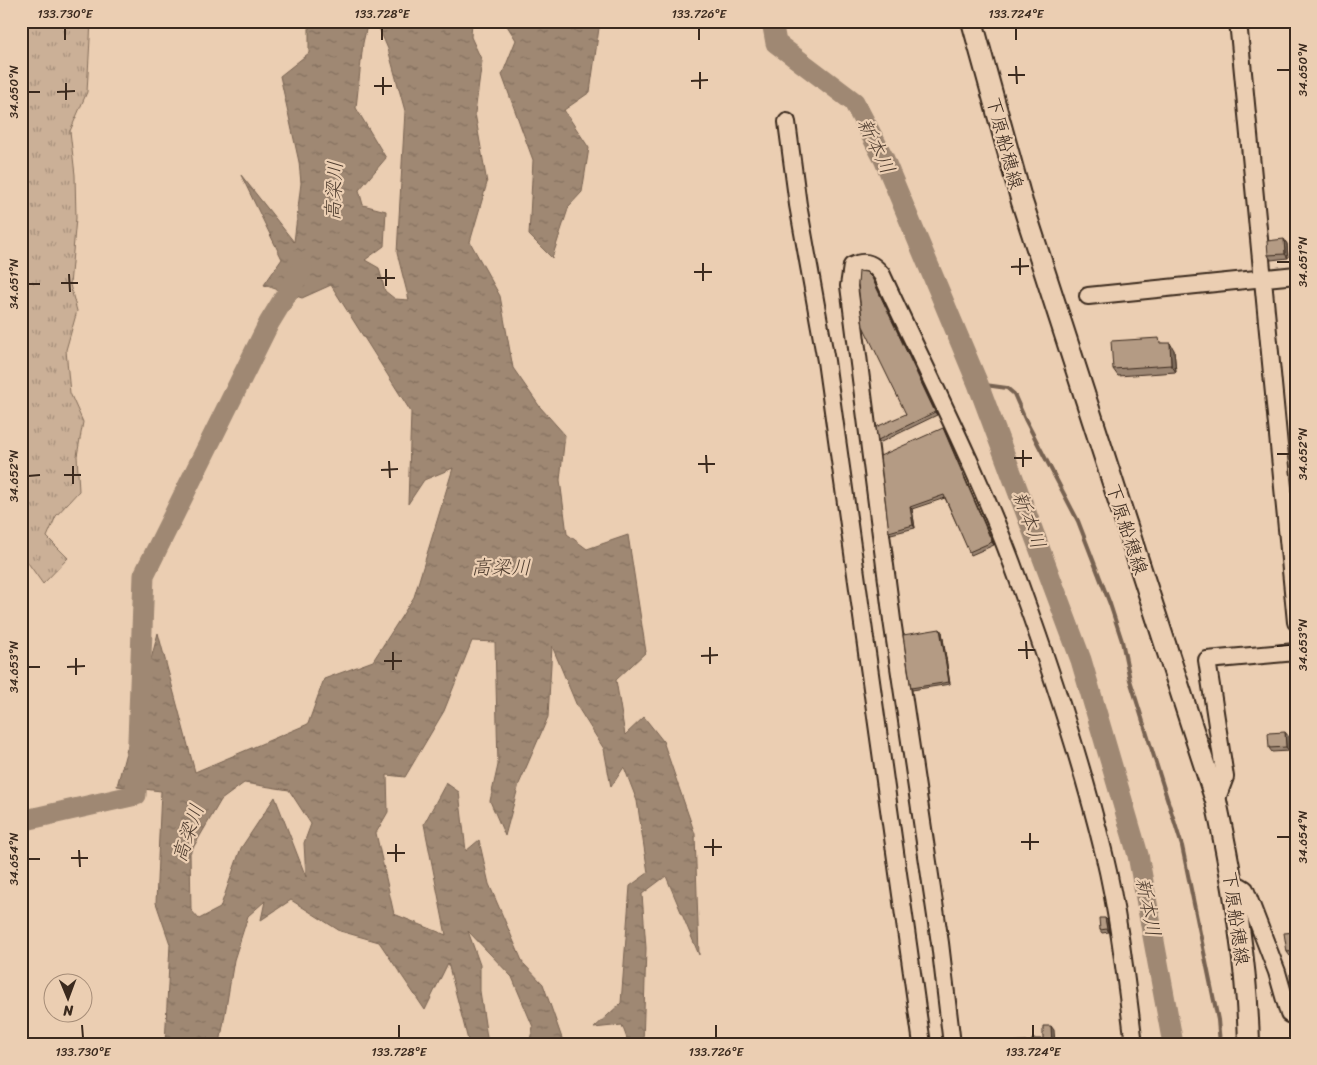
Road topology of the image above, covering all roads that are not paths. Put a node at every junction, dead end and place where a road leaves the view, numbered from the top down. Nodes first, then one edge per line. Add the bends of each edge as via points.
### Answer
1 (972, 21) edge
2 (1238, 21) edge
3 (787, 122) dead end
4 (1296, 275) edge
5 (1259, 279) junction
6 (1088, 296) dead end
7 (1296, 622) edge
8 (1296, 652) edge
9 (1216, 801) junction
10 (1234, 886) junction
11 (1296, 1017) edge
12 (922, 1044) edge
13 (952, 1044) edge
14 (1134, 1044) edge
15 (1249, 1044) edge

1 - 9 main road, 下原船穂線 via 1022,202
2 - 5 street
3 - 12 street via 841,463
4 - 5 street
5 - 6 street
5 - 7 street
8 - 9 street via 1207,660 1225,777
9 - 10 main road, 下原船穂線
10 - 11 street via 1245,889 1288,1014
10 - 15 main road, 下原船穂線
13 - 14 street via 853,314 850,273 852,266 859,262 876,266 882,275 975,476 1020,584 1077,759 1104,855

